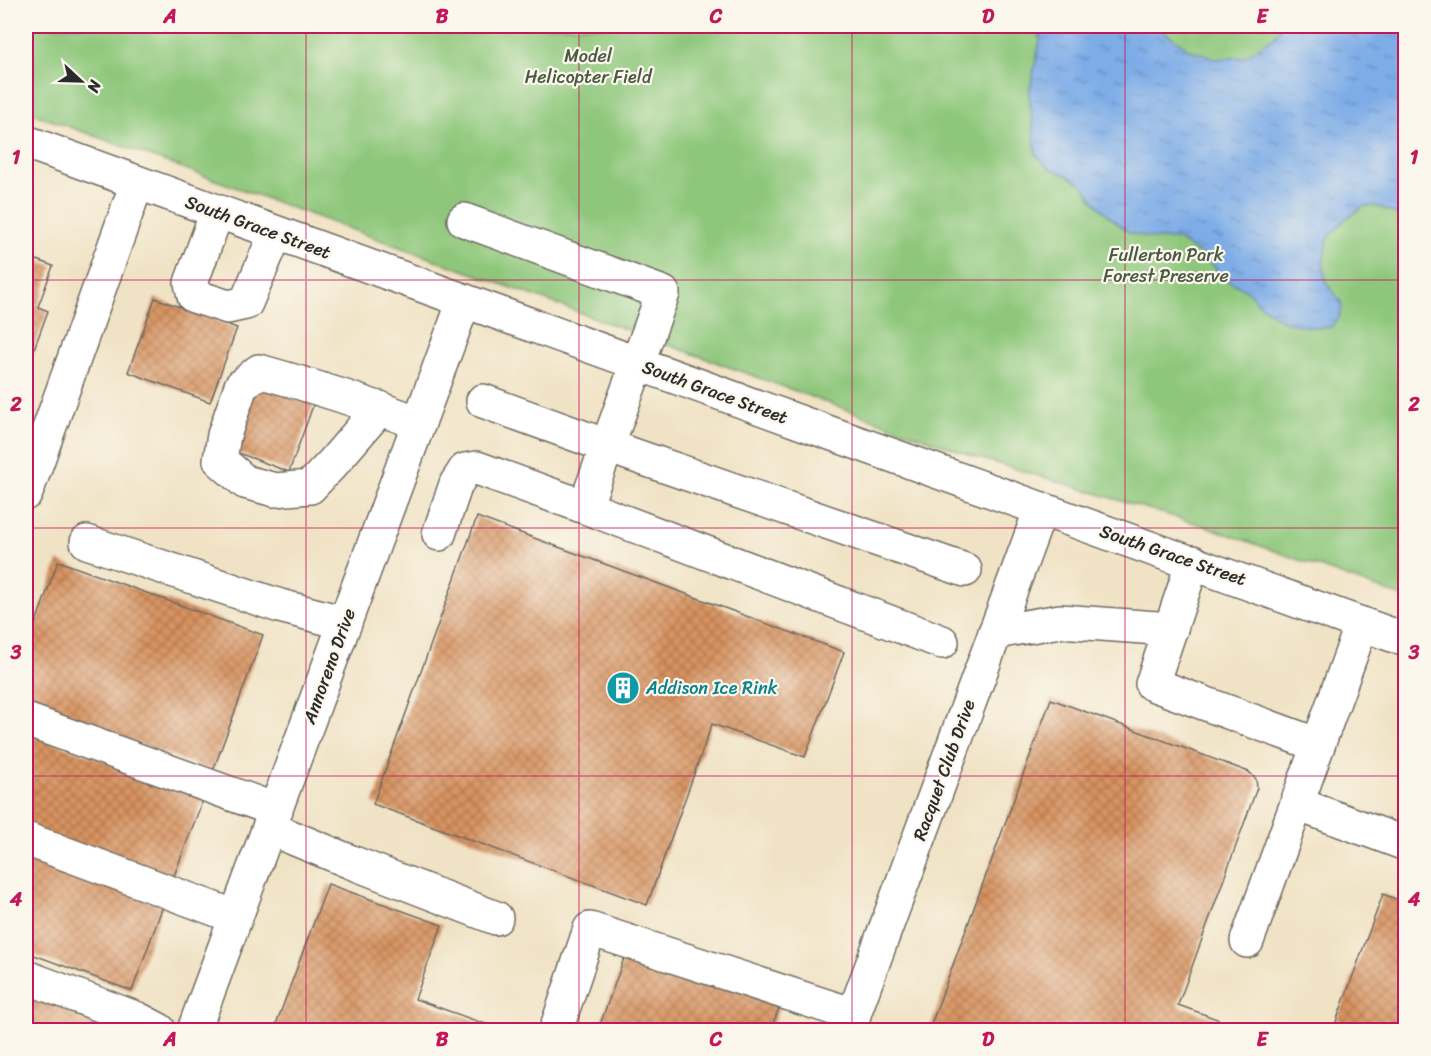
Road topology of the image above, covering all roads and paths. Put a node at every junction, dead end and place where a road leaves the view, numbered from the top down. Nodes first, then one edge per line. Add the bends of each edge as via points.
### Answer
1 (26, 142) edge
2 (137, 183) junction
3 (217, 212) junction
4 (464, 220) dead end
5 (276, 233) junction
6 (464, 301) junction
7 (637, 364) junction
8 (483, 401) dead end
9 (380, 408) junction
10 (419, 423) junction
11 (607, 446) junction
12 (26, 493) edge
13 (585, 507) junction
14 (1041, 509) junction
15 (439, 534) dead end
16 (87, 542) dead end
17 (1192, 562) junction
18 (964, 570) dead end
19 (345, 623) junction
20 (1362, 624) junction
21 (1171, 629) junction
22 (995, 632) junction
23 (1406, 640) edge
24 (942, 642) dead end
25 (26, 720) edge
26 (1318, 745) junction
27 (1297, 804) junction
28 (272, 819) junction
29 (26, 839) edge
30 (1406, 844) edge
31 (236, 917) junction
32 (496, 918) dead end
33 (1247, 941) dead end
34 (26, 977) edge
35 (851, 1023) edge
36 (159, 1030) edge
37 (194, 1030) edge
38 (558, 1030) edge

1 - 2 street, South Grace Street
2 - 3 street, South Grace Street
2 - 12 street
3 - 5 street, South Grace Street
3 - 5 street via 191,283 194,296 228,307 246,303
4 - 7 street via 663,293
5 - 6 street, South Grace Street
6 - 7 street, South Grace Street
6 - 10 street, Annoreno Drive
7 - 11 street
7 - 14 street, South Grace Street
8 - 11 street
9 - 9 street via 259,371 241,386 220,460 245,482 275,490 310,487
9 - 10 street
10 - 19 street, Annoreno Drive
11 - 13 street
11 - 18 street
13 - 15 street via 477,468 465,470 456,483
13 - 24 street
14 - 17 street, South Grace Street
14 - 22 street, Racquet Club Drive
16 - 19 street via 280,606
17 - 20 street, South Grace Street
17 - 21 street
19 - 28 street, Annoreno Drive
20 - 23 street, South Grace Street
20 - 26 street
21 - 22 street via 1060,621
21 - 26 street via 1152,684
22 - 35 street, Racquet Club Drive
25 - 28 street
26 - 27 street
27 - 30 street
27 - 33 street
28 - 31 street, Annoreno Drive
28 - 32 street via 351,862
29 - 31 street
31 - 37 street, Annoreno Drive
34 - 36 street
35 - 38 street via 590,929

